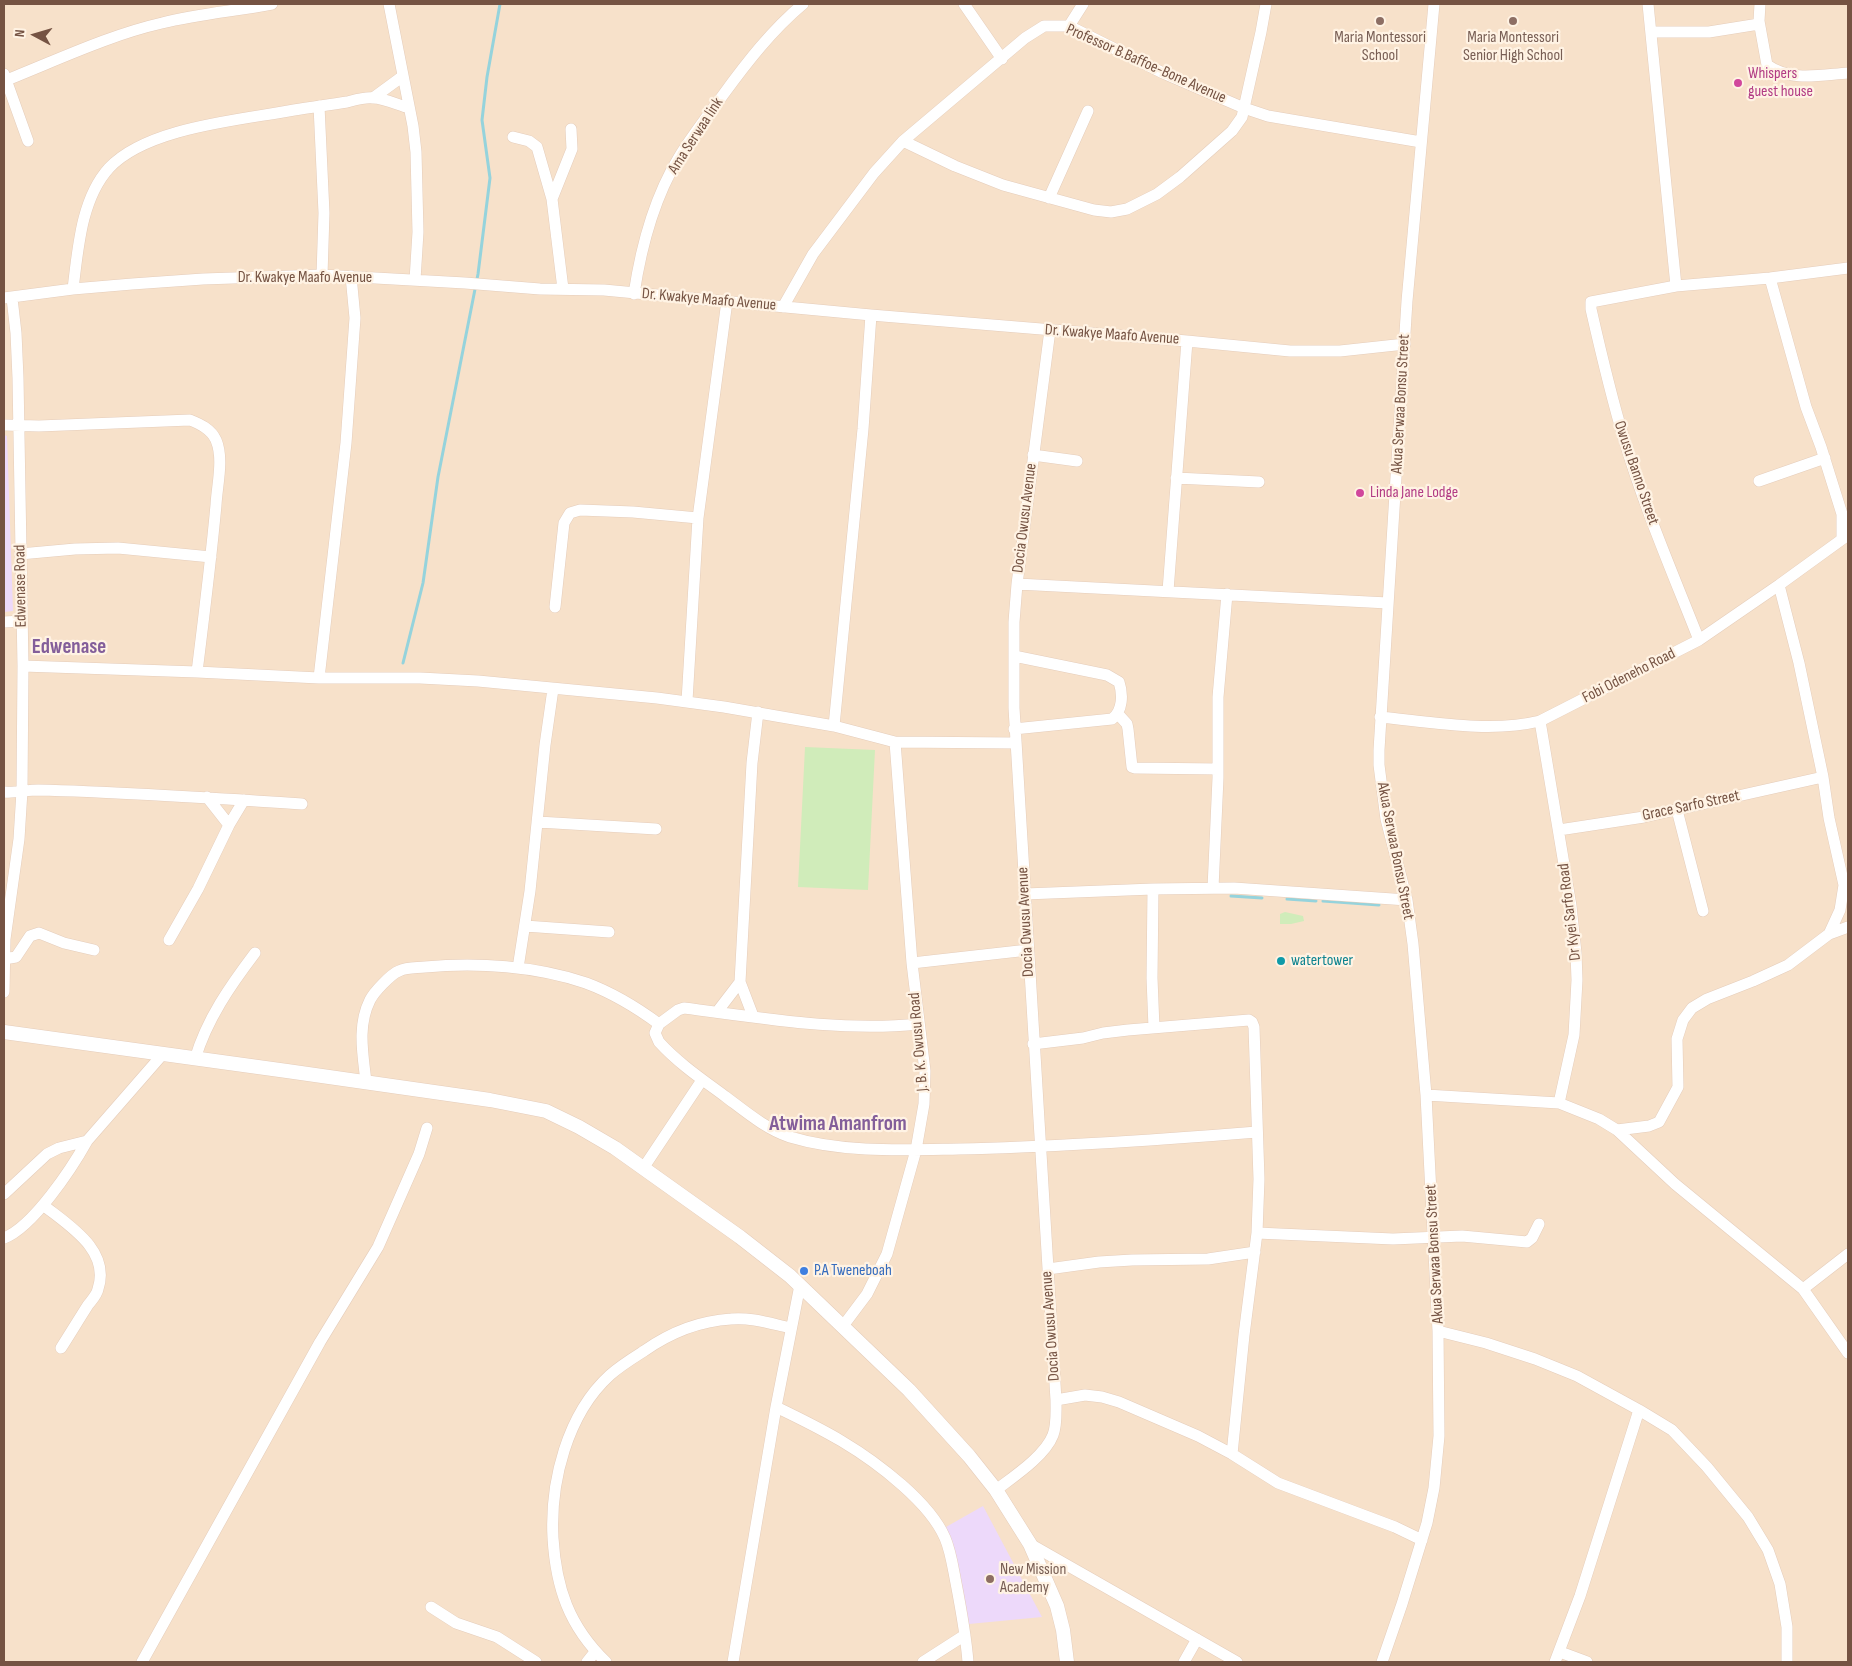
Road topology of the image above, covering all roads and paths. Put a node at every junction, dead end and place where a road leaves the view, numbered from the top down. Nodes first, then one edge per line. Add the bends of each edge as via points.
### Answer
1 (272, 4) edge
2 (389, 4) edge
3 (803, 4) edge
4 (964, 4) edge
5 (1083, 4) edge
6 (1266, 4) edge
7 (1434, 4) edge
8 (1648, 4) edge
9 (1760, 4) edge
10 (1759, 24) junction
11 (1069, 26) junction
12 (1651, 32) junction
13 (1002, 59) junction
14 (1848, 73) edge
15 (403, 76) junction
16 (5, 78) edge
17 (373, 98) junction
18 (319, 106) junction
19 (409, 108) junction
20 (1244, 108) junction
21 (1088, 111) dead end
22 (571, 129) dead end
23 (513, 137) dead end
24 (28, 141) dead end
25 (903, 141) junction
26 (1420, 142) junction
27 (1049, 198) junction
28 (552, 199) junction
29 (1848, 268) edge
30 (322, 275) junction
31 (351, 276) junction
32 (1770, 278) junction
33 (415, 280) junction
34 (1676, 286) junction
35 (73, 289) junction
36 (563, 289) junction
37 (634, 294) junction
38 (8, 298) edge
39 (727, 301) junction
40 (783, 306) junction
41 (871, 316) junction
42 (1050, 330) junction
43 (1188, 341) junction
44 (1405, 344) junction
45 (4, 425) edge
46 (18, 426) junction
47 (1033, 455) junction
48 (1825, 458) junction
49 (1077, 461) dead end
50 (1176, 478) junction
51 (1759, 481) dead end
52 (1259, 482) dead end
53 (1845, 516) edge
54 (698, 518) junction
55 (1845, 536) edge
56 (20, 554) junction
57 (211, 556) junction
58 (1017, 584) junction
59 (1779, 585) junction
60 (1168, 591) junction
61 (1228, 594) junction
62 (1388, 602) junction
63 (555, 607) dead end
64 (22, 621) junction
65 (4, 622) edge
66 (1699, 640) junction
67 (1014, 656) junction
68 (23, 666) junction
69 (197, 672) junction
70 (319, 678) junction
71 (552, 689) junction
72 (687, 701) junction
73 (758, 712) junction
74 (1118, 714) junction
75 (1380, 717) junction
76 (1540, 721) junction
77 (834, 726) junction
78 (1014, 729) junction
79 (895, 742) junction
80 (1015, 743) junction
81 (1218, 769) junction
82 (1823, 778) junction
83 (22, 791) junction
84 (4, 792) edge
85 (208, 798) junction
86 (244, 800) junction
87 (302, 804) dead end
88 (1677, 810) junction
89 (538, 822) junction
90 (229, 824) junction
91 (656, 829) dead end
92 (1559, 830) junction
93 (1213, 888) junction
94 (1846, 888) edge
95 (1153, 889) junction
96 (1025, 894) junction
97 (1407, 900) junction
98 (1703, 911) dead end
99 (525, 926) junction
100 (1848, 927) edge
101 (5, 929) edge
102 (609, 932) dead end
103 (1829, 934) junction
104 (169, 940) dead end
105 (94, 950) dead end
106 (1028, 950) junction
107 (255, 953) dead end
108 (4, 959) edge
109 (912, 963) junction
110 (518, 968) junction
111 (740, 982) junction
112 (4, 992) edge
113 (717, 1012) junction
114 (753, 1016) junction
115 (659, 1024) junction
116 (919, 1024) junction
117 (1154, 1028) junction
118 (4, 1032) edge
119 (1034, 1044) junction
120 (162, 1055) junction
121 (195, 1059) junction
122 (702, 1080) junction
123 (366, 1082) junction
124 (1426, 1095) junction
125 (1559, 1104) junction
126 (427, 1128) dead end
127 (1616, 1130) junction
128 (1257, 1132) junction
129 (87, 1141) junction
130 (1040, 1147) junction
131 (916, 1150) junction
132 (644, 1168) junction
133 (4, 1194) edge
134 (42, 1205) junction
135 (1539, 1224) dead end
136 (1257, 1233) junction
137 (4, 1238) edge
138 (1434, 1239) junction
139 (1255, 1252) junction
140 (1848, 1254) edge
141 (1048, 1269) junction
142 (800, 1285) junction
143 (1802, 1289) junction
144 (843, 1326) junction
145 (791, 1328) junction
146 (1438, 1331) junction
147 (61, 1348) dead end
148 (1848, 1353) edge
149 (1056, 1400) junction
150 (776, 1407) junction
151 (1639, 1410) junction
152 (1232, 1454) junction
153 (996, 1490) junction
154 (1422, 1540) junction
155 (1030, 1544) junction
156 (432, 1606) dead end
157 (964, 1635) junction
158 (1197, 1639) junction
159 (595, 1652) junction
160 (1557, 1657) edge
161 (142, 1662) edge
162 (536, 1662) edge
163 (587, 1662) edge
164 (606, 1662) edge
165 (733, 1662) edge
166 (923, 1662) edge
167 (968, 1662) edge
168 (1067, 1662) edge
169 (1184, 1662) edge
170 (1237, 1662) edge
171 (1382, 1662) edge
172 (1587, 1662) edge
173 (1787, 1662) edge

1 - 16 street via 161,23
2 - 15 street
3 - 37 street, Ama Serwaa link via 746,64 678,158 649,226
4 - 13 street
5 - 11 street
6 - 20 street
7 - 26 street, Akua Serwaa Bonsu Street
8 - 12 street
9 - 10 street
10 - 12 street via 1709,32
10 - 14 street via 1767,65 1777,72 1796,76
11 - 13 street, Professor B.Baffoe-Bone Avenue via 1044,26
11 - 20 street, Professor B.Baffoe-Bone Avenue via 1163,73
12 - 34 street
13 - 25 street, Professor B.Baffoe-Bone Avenue
15 - 17 street
15 - 19 street
16 - 24 street
17 - 18 street
17 - 19 street
18 - 30 street via 324,213
18 - 35 street via 187,130 139,147 120,158 104,175 91,197 80,239
19 - 33 street via 416,152 418,232
20 - 26 street, Professor B.Baffoe-Bone Avenue via 1284,119
20 - 27 street via 1232,131 1208,153 1157,194 1139,204 1111,212
21 - 27 street
22 - 28 street via 572,149
23 - 28 street via 537,147
25 - 27 street via 979,176
25 - 40 street, Professor B.Baffoe-Bone Avenue via 813,254
26 - 44 street, Akua Serwaa Bonsu Street
28 - 36 street
29 - 32 street
30 - 31 street, Dr. Kwakye Maafo Avenue
30 - 35 street, Dr. Kwakye Maafo Avenue via 203,279
31 - 33 street, Dr. Kwakye Maafo Avenue
31 - 70 street via 355,318 346,442
32 - 34 street
32 - 48 street via 1806,406
33 - 36 street, Dr. Kwakye Maafo Avenue
34 - 66 street, Owusu Banno Street via 1592,301 1590,306 1624,441
35 - 38 street, Dr. Kwakye Maafo Avenue
36 - 37 street, Dr. Kwakye Maafo Avenue
37 - 39 street, Dr. Kwakye Maafo Avenue
38 - 46 street, Edwenase Road via 16,334
39 - 40 street, Dr. Kwakye Maafo Avenue
39 - 54 street
40 - 41 street, Dr. Kwakye Maafo Avenue
41 - 42 street, Dr. Kwakye Maafo Avenue
41 - 77 street
42 - 43 street, Dr. Kwakye Maafo Avenue
42 - 47 street, Docia Owusu Avenue
43 - 44 street, Dr. Kwakye Maafo Avenue via 1306,352
43 - 50 street
44 - 62 street, Akua Serwaa Bonsu Street
45 - 46 street
46 - 56 street, Edwenase Road
46 - 57 street via 190,420 209,430 216,441 219,464
47 - 49 street
47 - 58 street, Docia Owusu Avenue
48 - 51 street
48 - 53 street
50 - 52 street
50 - 60 street
53 - 55 street
54 - 63 street via 574,511 566,517 564,524
54 - 72 street
55 - 59 street, Fobi Odeneho Road
56 - 57 street via 118,548
56 - 64 street, Edwenase Road
57 - 69 street
58 - 60 street
58 - 67 street, Docia Owusu Avenue
59 - 66 street, Fobi Odeneho Road
59 - 82 street via 1800,663
60 - 61 street
61 - 62 street
61 - 81 street via 1218,697
62 - 75 street, Akua Serwaa Bonsu Street
64 - 65 street
64 - 68 street, Edwenase Road
66 - 76 street, Fobi Odeneho Road
67 - 74 street via 1114,678 1121,688
67 - 78 street, Docia Owusu Avenue
68 - 69 street
68 - 83 street, Edwenase Road
69 - 70 street
70 - 71 street via 461,680
71 - 72 street
71 - 89 street
72 - 73 street
73 - 77 street
73 - 111 street via 752,763
74 - 78 street via 1106,720
74 - 81 street via 1127,724 1132,767
75 - 76 street, Fobi Odeneho Road via 1490,726
75 - 97 street, Akua Serwaa Bonsu Street via 1379,765 1386,819
76 - 92 street, Dr Kyei Sarfo Road
77 - 79 street
78 - 80 street, Docia Owusu Avenue
79 - 80 street
79 - 109 street, J. B. K. Owusu Road
80 - 96 street, Docia Owusu Avenue
81 - 93 street
82 - 88 street, Grace Sarfo Street
82 - 94 street
83 - 84 street
83 - 85 street
83 - 101 street, Edwenase Road via 19,839
85 - 86 street
85 - 90 street
86 - 87 street
86 - 90 street
88 - 92 street, Grace Sarfo Street
88 - 98 street
89 - 91 street
89 - 99 street
90 - 104 street
92 - 125 street, Dr Kyei Sarfo Road via 1571,906 1577,980 1574,1034
93 - 95 street
93 - 97 street
94 - 103 street
95 - 96 street
95 - 117 street
96 - 106 street, Docia Owusu Avenue
97 - 124 street, Akua Serwaa Bonsu Street
99 - 102 street
99 - 110 street
100 - 103 street
101 - 108 street, Edwenase Road
103 - 127 street via 1788,965 1706,998 1692,1008 1683,1020 1677,1038 1678,1088 1659,1122
105 - 108 street via 64,943 39,932 30,936 16,957
106 - 109 street
106 - 119 street, Docia Owusu Avenue
107 - 121 street via 205,1029
108 - 112 street, Edwenase Road
109 - 116 street, J. B. K. Owusu Road
110 - 115 street via 586,983 615,995
110 - 123 street via 436,966 396,971 370,998 362,1019
111 - 113 street
111 - 114 street
113 - 114 street
113 - 115 street via 681,1009
114 - 116 street via 840,1026
115 - 122 street via 655,1033 659,1042
116 - 131 street, J. B. K. Owusu Road via 925,1071 924,1104
117 - 119 street
117 - 128 street via 1252,1022
118 - 120 street
119 - 130 street, Docia Owusu Avenue
120 - 121 street
120 - 129 street
121 - 123 street
122 - 131 street via 760,1122 788,1136 829,1145
122 - 132 street
123 - 132 street via 546,1111 601,1140
124 - 125 street
124 - 138 street, Akua Serwaa Bonsu Street
125 - 127 street via 1598,1119
126 - 161 street via 378,1247
127 - 143 street via 1700,1206
128 - 130 street
128 - 136 street
129 - 133 street via 47,1154
129 - 134 street via 66,1176
130 - 131 street
130 - 141 street, Docia Owusu Avenue
131 - 144 street, J. B. K. Owusu Road via 887,1254 868,1294
132 - 142 street
134 - 137 street
134 - 147 street via 92,1247 100,1275 98,1290
135 - 138 street via 1527,1242 1462,1236
136 - 138 street
136 - 139 street
138 - 146 street, Akua Serwaa Bonsu Street
139 - 141 street via 1208,1259 1100,1262
139 - 152 street
140 - 143 street
141 - 149 street, Docia Owusu Avenue
142 - 144 street
142 - 145 street
143 - 148 street
144 - 153 street via 920,1402
145 - 150 street
145 - 159 street via 733,1318 680,1330 611,1374 584,1409 569,1437 556,1479 553,1533 555,1568 563,1599
146 - 151 street via 1535,1359 1577,1376
146 - 154 street, Akua Serwaa Bonsu Street via 1437,1463
149 - 152 street via 1085,1395 1102,1397 1168,1422
149 - 153 street, Docia Owusu Avenue via 1055,1429 1049,1443
150 - 157 street via 843,1440 869,1457 924,1507 940,1528 949,1550
150 - 165 street
151 - 160 street via 1597,1545
151 - 173 street via 1672,1430 1707,1467 1748,1517 1768,1550 1780,1584
152 - 154 street via 1278,1483
153 - 155 street
154 - 171 street, Akua Serwaa Bonsu Street
155 - 158 street
155 - 168 street via 1061,1618
156 - 162 street via 456,1623 497,1637
157 - 166 street
157 - 167 street
158 - 169 street
158 - 170 street
159 - 163 street
159 - 164 street
160 - 172 street

